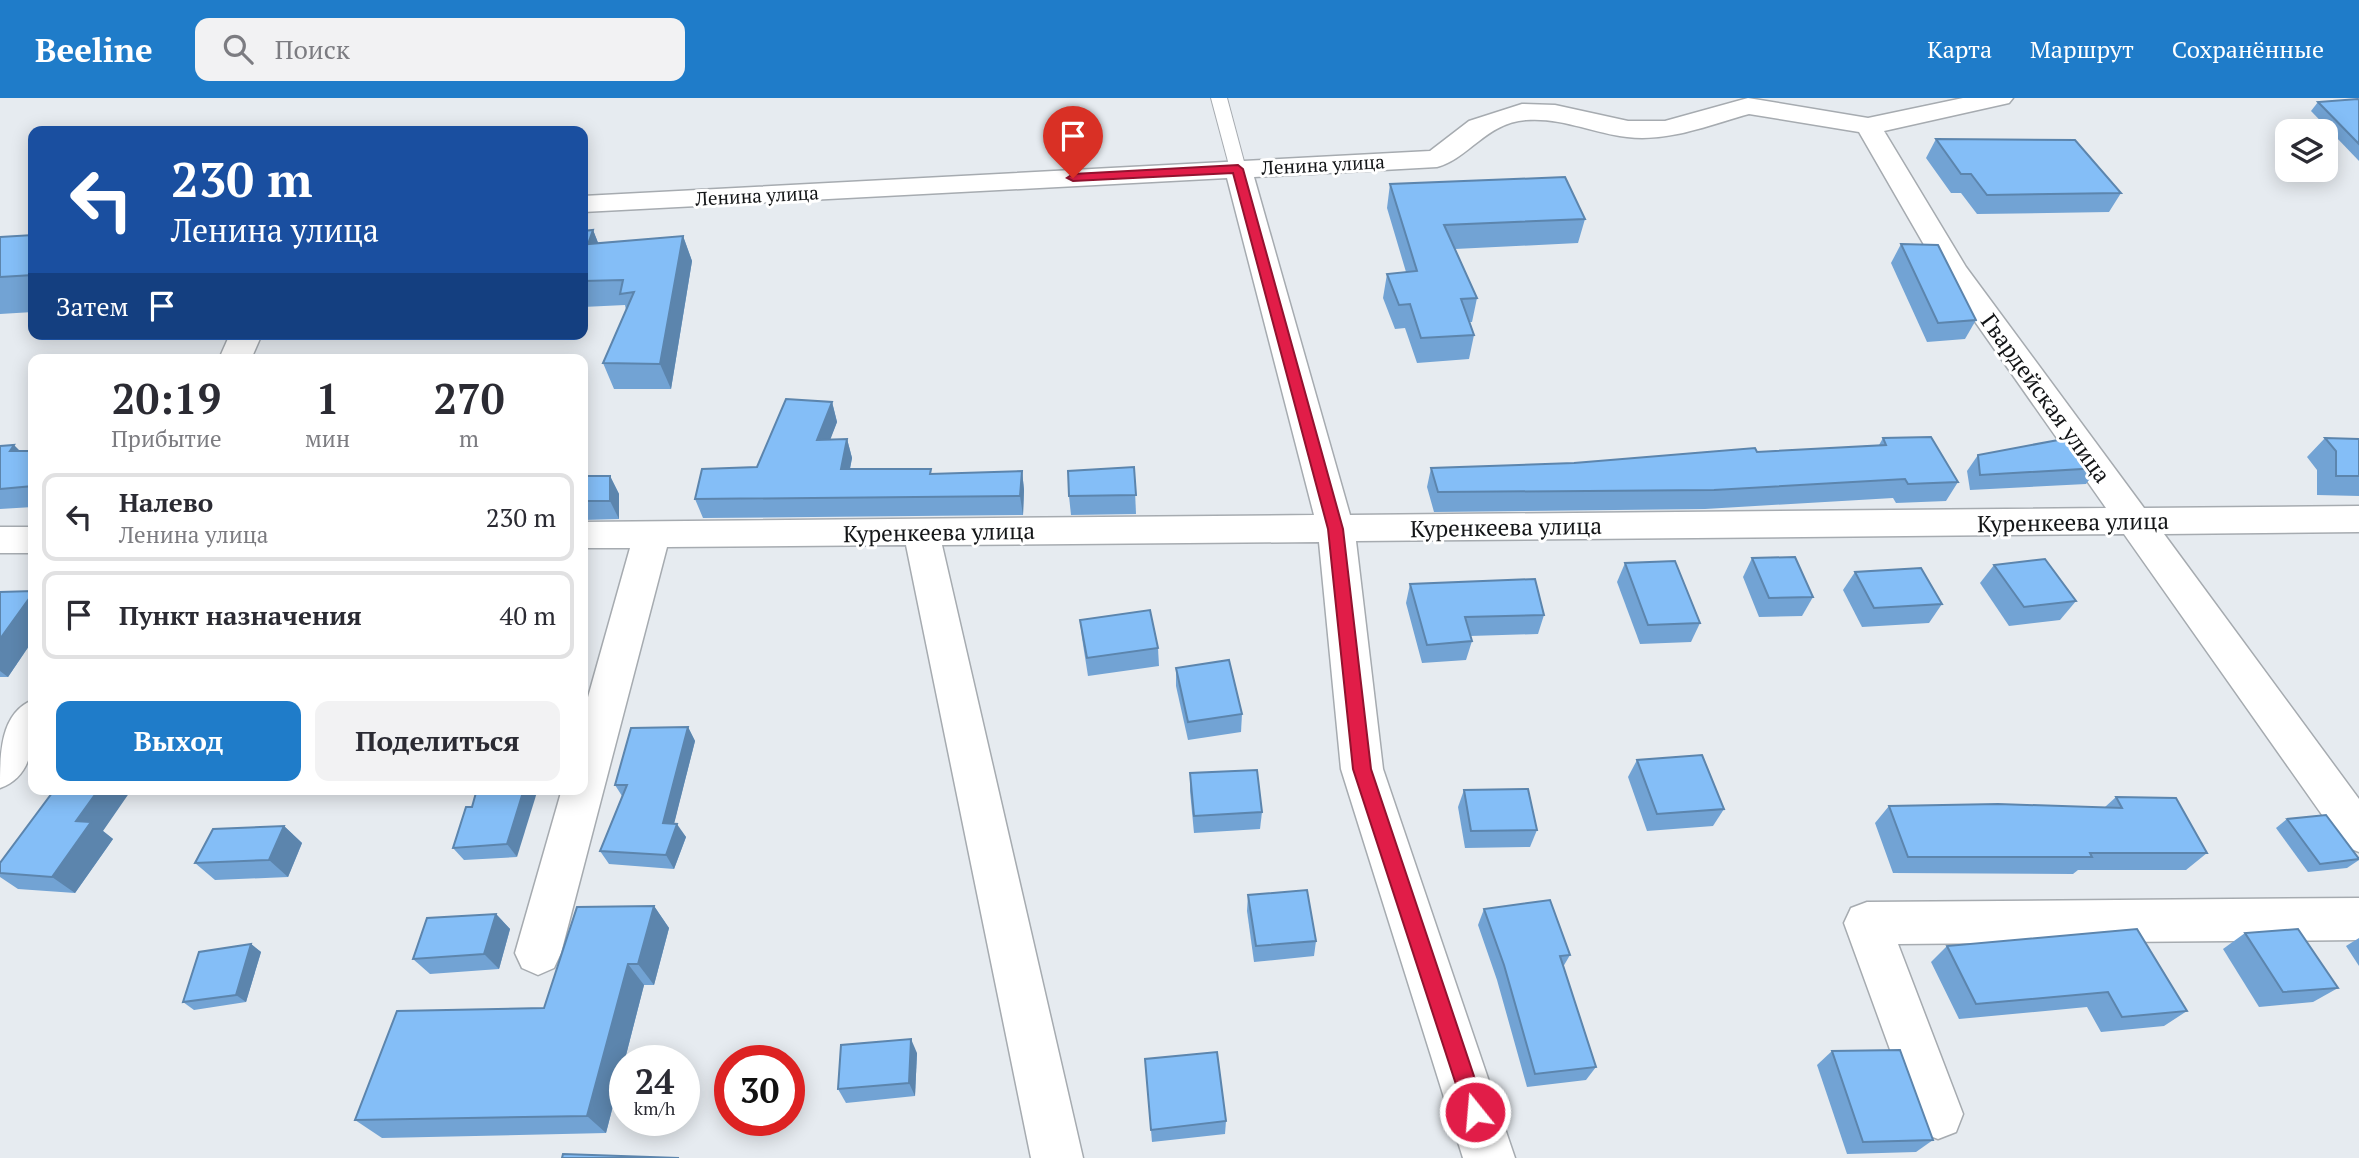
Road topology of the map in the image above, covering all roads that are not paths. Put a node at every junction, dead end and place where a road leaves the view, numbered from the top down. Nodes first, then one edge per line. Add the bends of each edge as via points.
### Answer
1 (1219, 98) edge
2 (2000, 98) edge
3 (1745, 102) edge
4 (1868, 126) junction
5 (1238, 169) junction
6 (588, 204) edge
7 (2359, 519) edge
8 (2136, 521) junction
9 (1336, 529) junction
10 (921, 532) junction
11 (588, 535) edge
12 (652, 535) junction
13 (0, 540) edge
14 (28, 540) edge
15 (28, 725) edge
16 (0, 770) edge
17 (588, 771) edge
18 (581, 795) edge
19 (2359, 833) edge
20 (2359, 919) edge
21 (538, 953) dead end
22 (1938, 1114) dead end
23 (1057, 1158) edge
24 (1489, 1158) edge

1 - 5 lane
2 - 4 street, Ленина улица
3 - 4 street, Ленина улица
3 - 5 street, Ленина улица via 1666,129 1628,129 1555,113 1522,112 1478,127 1437,159
4 - 8 street, Гвардейская улица via 1953,269
5 - 6 street, Ленина улица
5 - 9 street
7 - 8 street, Куренкеева улица
8 - 9 street, Куренкеева улица
8 - 19 street, Гвардейская улица
9 - 10 street, Куренкеева улица
9 - 24 street via 1362,769
10 - 12 street, Куренкеева улица
10 - 23 street
11 - 12 street, Куренкеева улица
12 - 17 street
13 - 14 street
15 - 16 street
18 - 21 street
20 - 22 street via 1867,923

